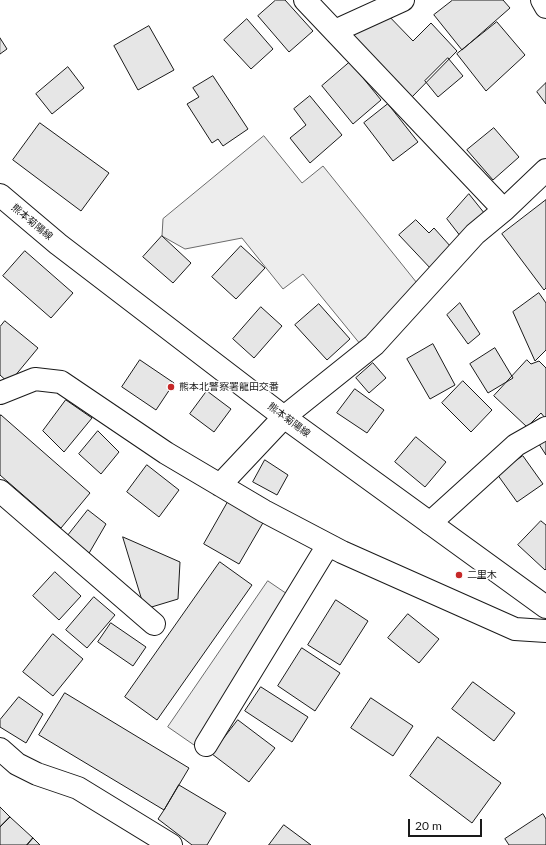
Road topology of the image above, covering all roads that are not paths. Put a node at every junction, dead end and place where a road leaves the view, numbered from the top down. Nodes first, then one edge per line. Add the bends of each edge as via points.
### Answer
1 (305, 0) edge
2 (403, 0) edge
3 (542, 0) edge
4 (546, 7) edge
5 (335, 31) junction
6 (546, 170) edge
7 (0, 195) edge
8 (504, 210) junction
9 (0, 393) edge
10 (284, 417) junction
11 (546, 428) edge
12 (220, 485) junction
13 (0, 491) edge
14 (430, 523) junction
15 (328, 545) junction
16 (546, 607) edge
17 (154, 624) dead end
18 (546, 631) edge
19 (206, 745) dead end
20 (0, 749) edge
21 (171, 845) edge

1 - 5 street
2 - 5 street
3 - 4 street
5 - 8 street
6 - 8 street
7 - 10 street, 熊本菊陽線 via 58,244
8 - 10 street via 475,234 374,345
9 - 12 street via 36,379 61,382 166,453
10 - 12 street
10 - 14 street, 熊本菊陽線
11 - 14 street via 516,445
12 - 15 street
13 - 17 street
14 - 16 street, 熊本菊陽線
15 - 18 street via 515,629
15 - 19 street
20 - 21 street via 16,764 78,788

